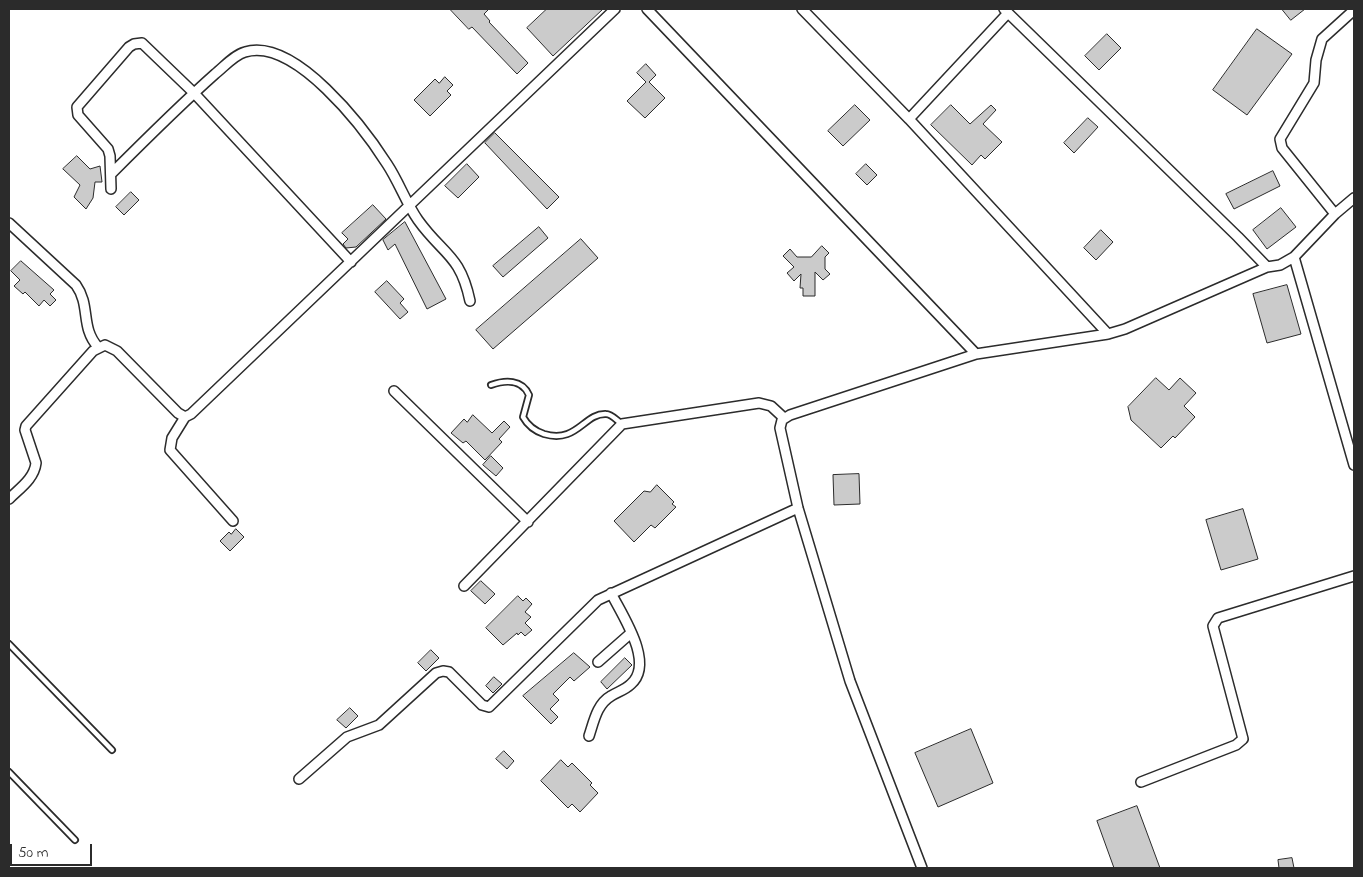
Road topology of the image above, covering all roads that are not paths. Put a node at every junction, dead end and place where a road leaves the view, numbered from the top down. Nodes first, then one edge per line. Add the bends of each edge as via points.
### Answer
1 (615, 9) edge
2 (647, 9) edge
3 (802, 9) edge
4 (1354, 10) edge
5 (1006, 11) edge
6 (194, 93) junction
7 (909, 119) junction
8 (111, 174) junction
9 (111, 189) dead end
10 (1354, 198) edge
11 (410, 206) junction
12 (1335, 214) junction
13 (9, 222) edge
14 (1294, 257) junction
15 (351, 262) junction
16 (1267, 268) junction
17 (470, 302) dead end
18 (1108, 334) junction
19 (98, 347) junction
20 (976, 354) junction
21 (491, 385) dead end
22 (394, 391) dead end
23 (185, 417) junction
24 (784, 418) junction
25 (622, 424) junction
26 (1354, 465) edge
27 (9, 498) edge
28 (798, 508) junction
29 (232, 520) dead end
30 (528, 522) junction
31 (1354, 576) edge
32 (464, 586) dead end
33 (611, 593) junction
34 (631, 633) junction
35 (9, 644) edge
36 (598, 662) dead end
37 (589, 736) dead end
38 (112, 750) dead end
39 (9, 772) edge
40 (299, 779) dead end
41 (1141, 782) dead end
42 (74, 840) dead end
43 (922, 868) edge

1 - 11 street
2 - 20 street
3 - 7 street
4 - 12 street via 1322,39 1318,46 1314,83 1280,139 1282,148
5 - 7 street
5 - 16 street
6 - 8 street
6 - 8 street via 147,46 138,43 129,47 76,107 78,115 108,149
6 - 11 street via 244,52 269,51 286,58 314,80 370,137
6 - 15 street
7 - 18 street
8 - 9 street
10 - 12 street
11 - 15 street
11 - 17 street via 424,228 457,264 464,276
12 - 14 street
13 - 19 street via 76,285 84,298 86,330
14 - 16 street
14 - 26 street
15 - 23 street
16 - 18 street
18 - 20 street
19 - 23 street via 105,345 117,351
19 - 27 street via 26,426 35,468 30,478
20 - 24 street
21 - 25 lane via 507,380 524,387 529,395 523,417 533,429 547,435 568,434 603,414 611,415
22 - 30 street
23 - 29 street via 172,438 170,450
24 - 25 street via 771,406 759,403
24 - 28 street via 780,428
25 - 30 street
28 - 33 street
28 - 43 street via 850,681
30 - 32 street
31 - 41 street via 1218,618 1213,626 1243,740
33 - 34 street
33 - 40 street via 590,606 489,707 482,705 449,672 440,671 379,725 346,737
34 - 36 street
34 - 37 street via 639,654 640,669 630,686 603,702
35 - 38 lane
39 - 42 lane

